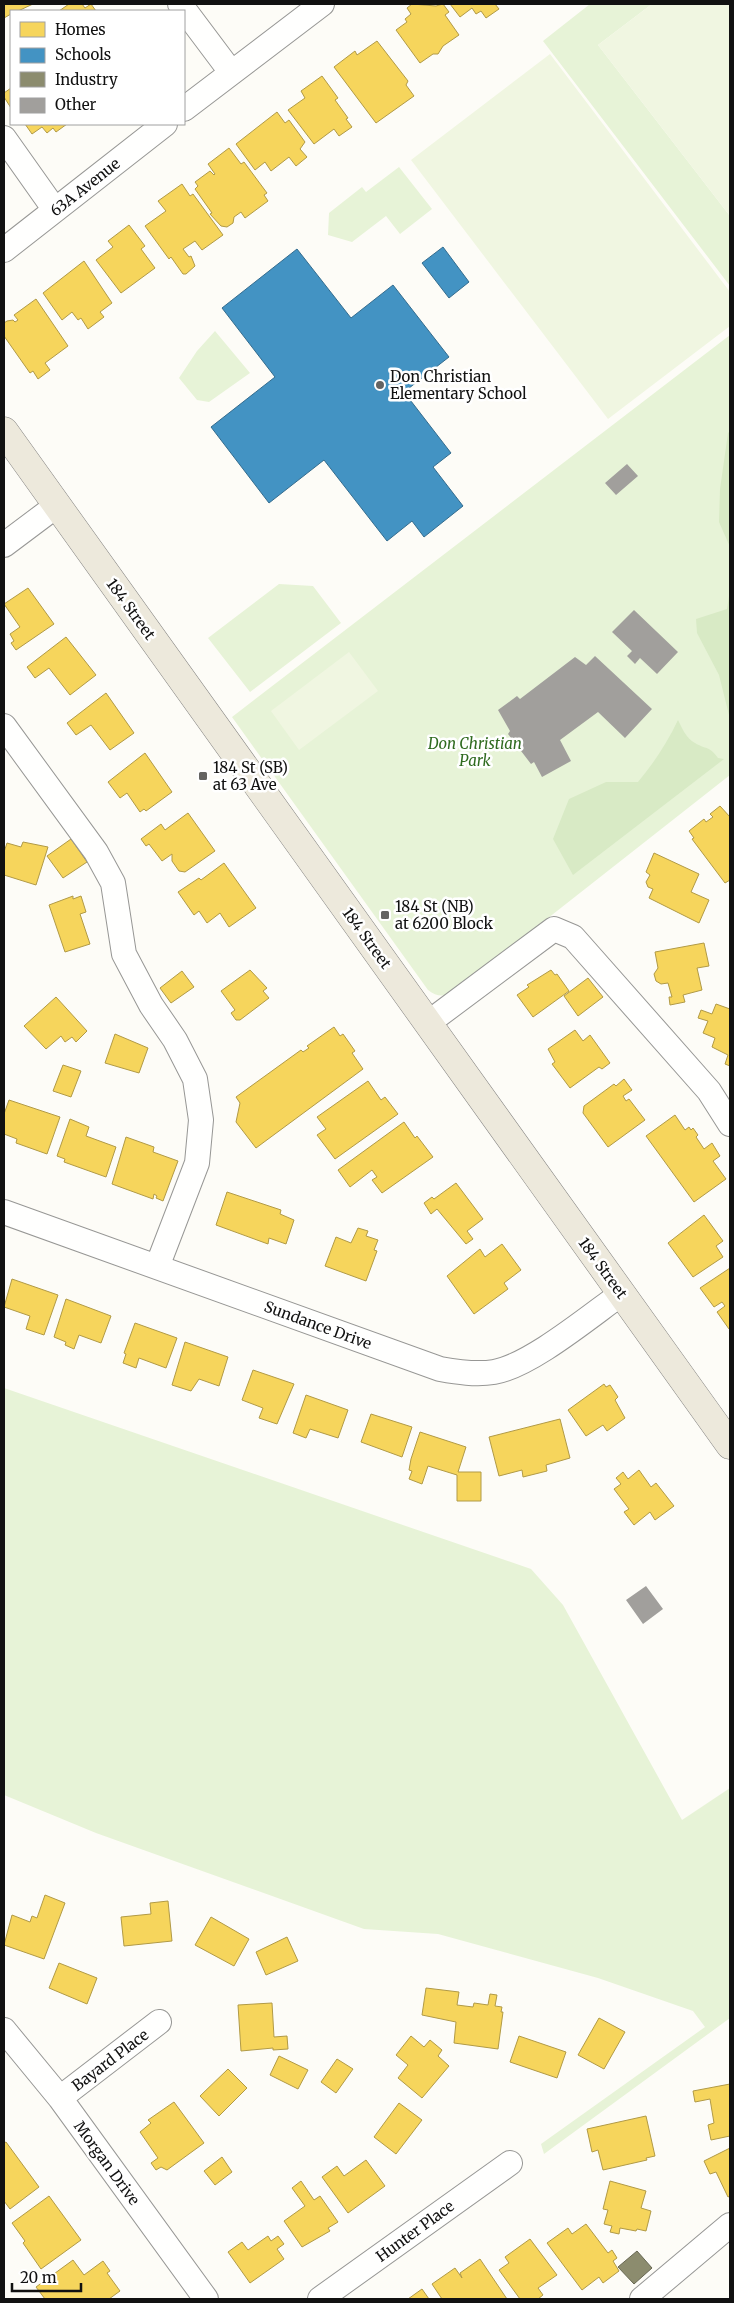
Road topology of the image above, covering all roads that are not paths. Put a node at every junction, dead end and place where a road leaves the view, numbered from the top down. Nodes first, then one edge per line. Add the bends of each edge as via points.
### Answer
1 (322, 4) edge
2 (185, 11) edge
3 (232, 72) junction
4 (185, 108) edge
5 (164, 125) edge
6 (4, 138) edge
7 (55, 210) junction
8 (4, 250) edge
9 (4, 432) edge
10 (56, 506) junction
11 (4, 545) edge
12 (4, 726) edge
13 (428, 1023) junction
14 (730, 1124) edge
15 (4, 1212) edge
16 (157, 1268) junction
17 (621, 1294) junction
18 (730, 1445) edge
19 (159, 2022) dead end
20 (4, 2030) edge
21 (60, 2098) junction
22 (510, 2163) dead end
23 (730, 2225) edge
24 (206, 2299) edge
25 (320, 2299) edge
26 (642, 2299) edge

1 - 3 street
2 - 3 street
3 - 4 street
5 - 7 street, 63A Avenue
6 - 7 street
7 - 8 street, 63A Avenue
9 - 10 main road, 184 Street
10 - 11 street
10 - 13 main road, 184 Street
12 - 16 street via 96,852 113,883 124,954 195,1079 201,1120 197,1163
13 - 14 street via 546,934 554,929 564,932 573,937 709,1090
13 - 17 main road, 184 Street
15 - 16 street, Sundance Drive
16 - 17 street, Sundance Drive via 440,1369 458,1372 494,1372 522,1363
17 - 18 main road, 184 Street
19 - 21 street, Bayard Place
20 - 21 street, Morgan Drive
21 - 24 street, Morgan Drive
22 - 25 street, Hunter Place
23 - 26 street

